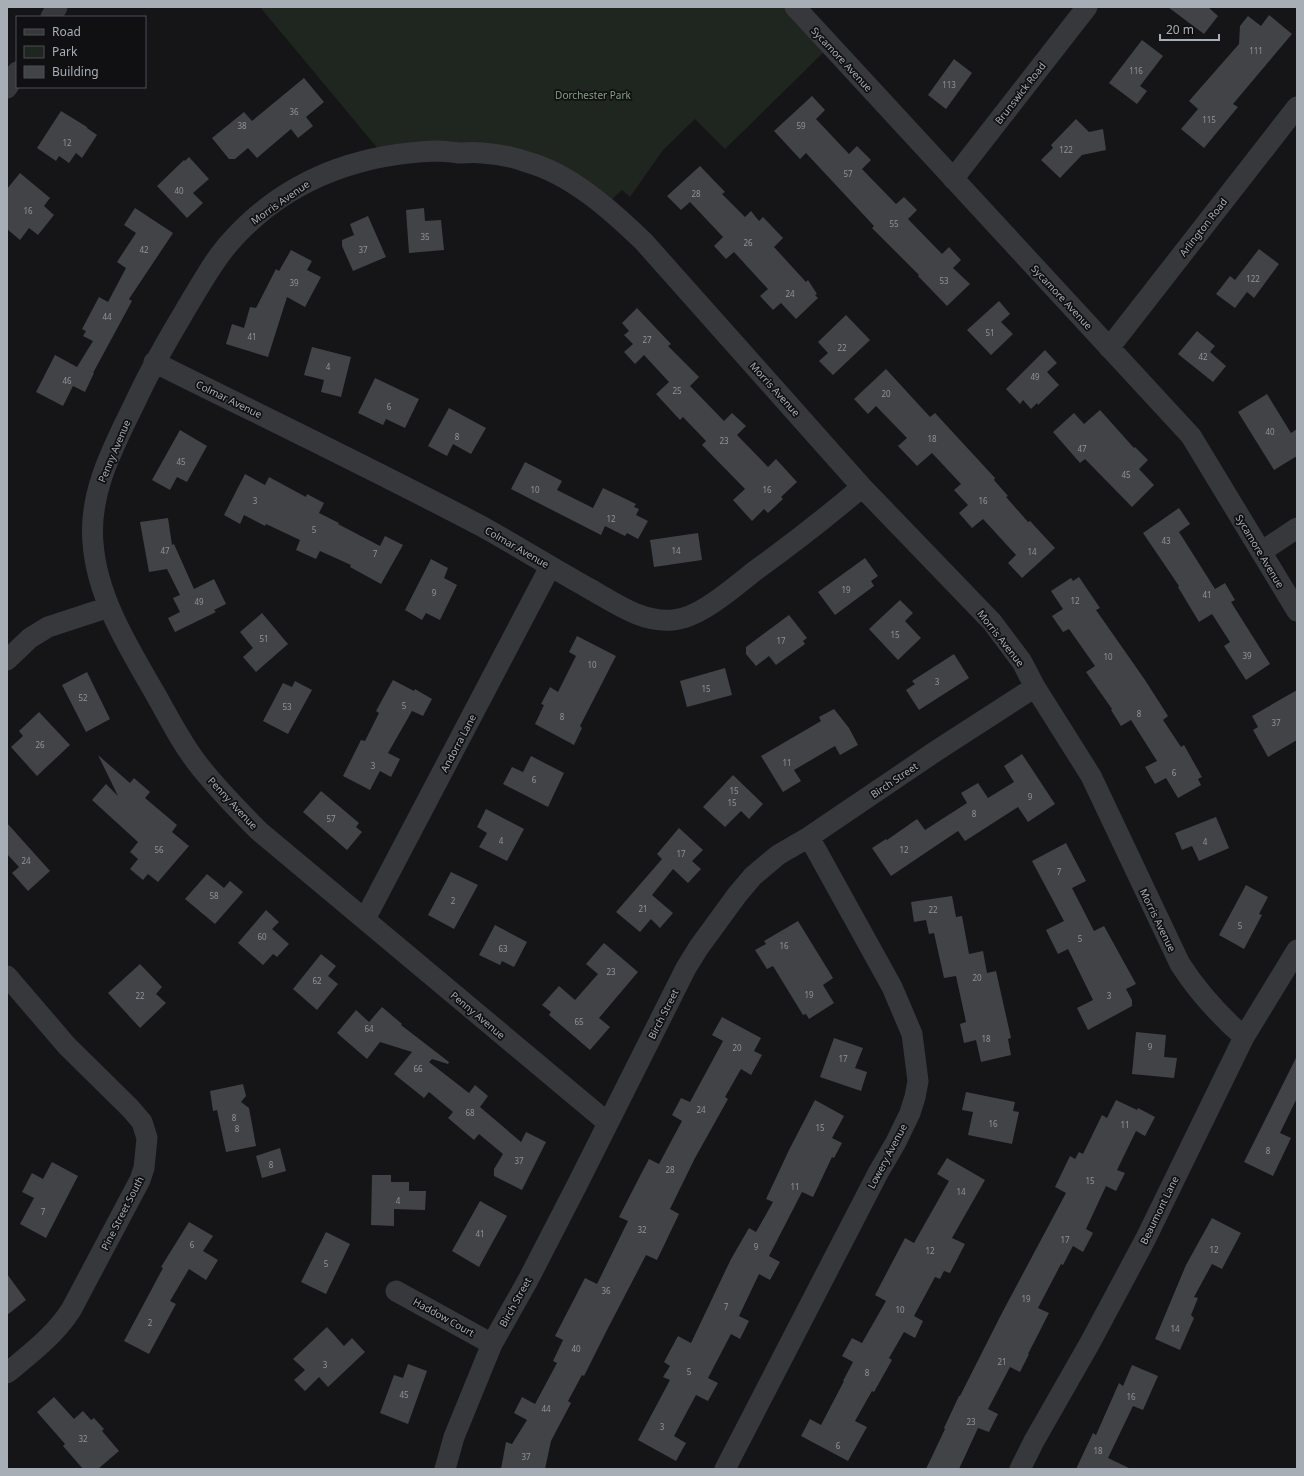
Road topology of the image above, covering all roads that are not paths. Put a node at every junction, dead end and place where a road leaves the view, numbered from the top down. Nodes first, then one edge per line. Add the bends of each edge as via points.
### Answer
1 (57, 7) edge
2 (795, 7) edge
3 (1087, 7) edge
4 (52, 16) edge
5 (16, 74) edge
6 (7, 88) edge
7 (1297, 107) edge
8 (953, 179) junction
9 (1109, 348) junction
10 (154, 362) junction
11 (862, 487) junction
12 (1297, 528) edge
13 (1261, 552) junction
14 (550, 566) junction
15 (109, 607) junction
16 (1297, 611) edge
17 (7, 660) edge
18 (1035, 687) junction
19 (809, 837) junction
20 (365, 920) junction
21 (1297, 950) edge
22 (7, 976) edge
23 (1244, 1037) junction
24 (608, 1123) junction
25 (396, 1291) dead end
26 (492, 1344) junction
27 (7, 1373) edge
28 (445, 1469) edge
29 (725, 1469) edge
30 (1020, 1469) edge

1 - 4 street
2 - 8 street, Sycamore Avenue
3 - 8 street, Brunswick Road
5 - 6 street
7 - 9 street, Arlington Road
8 - 9 street, Sycamore Avenue
9 - 13 street, Sycamore Avenue via 1191,436
10 - 11 street, Morris Avenue via 205,276 230,241 252,220 304,183 354,163 384,156 439,151 483,153 528,162 553,172 574,184 617,216 644,242
10 - 14 street, Colmar Avenue via 485,528
10 - 15 street, Penny Avenue via 103,472 97,494 92,528 93,546 100,584
11 - 14 street, Colmar Avenue via 821,522 713,603 693,614 673,620 634,613
11 - 18 street, Morris Avenue via 992,622 1022,662
12 - 13 street
13 - 16 street, Sycamore Avenue
14 - 20 street, Andorra Lane
15 - 17 street via 48,627 30,638
15 - 20 street, Penny Avenue via 174,727 200,766 259,831
18 - 19 street, Birch Street
18 - 23 street, Morris Avenue via 1091,776 1180,964 1221,1017
19 - 24 street, Birch Street via 778,855 753,876 699,947
19 - 29 street, Lowery Avenue via 892,987 912,1034 918,1081 910,1113 896,1142
20 - 24 street, Penny Avenue
21 - 23 street, Beaumont Lane
22 - 27 street, Pine Street South via 67,1046 130,1108 142,1122 147,1138 140,1180 71,1310 63,1323
23 - 30 street, Beaumont Lane via 1146,1238
24 - 26 street, Birch Street via 528,1280
25 - 26 street, Haddow Court
26 - 28 street, Birch Street via 454,1437

